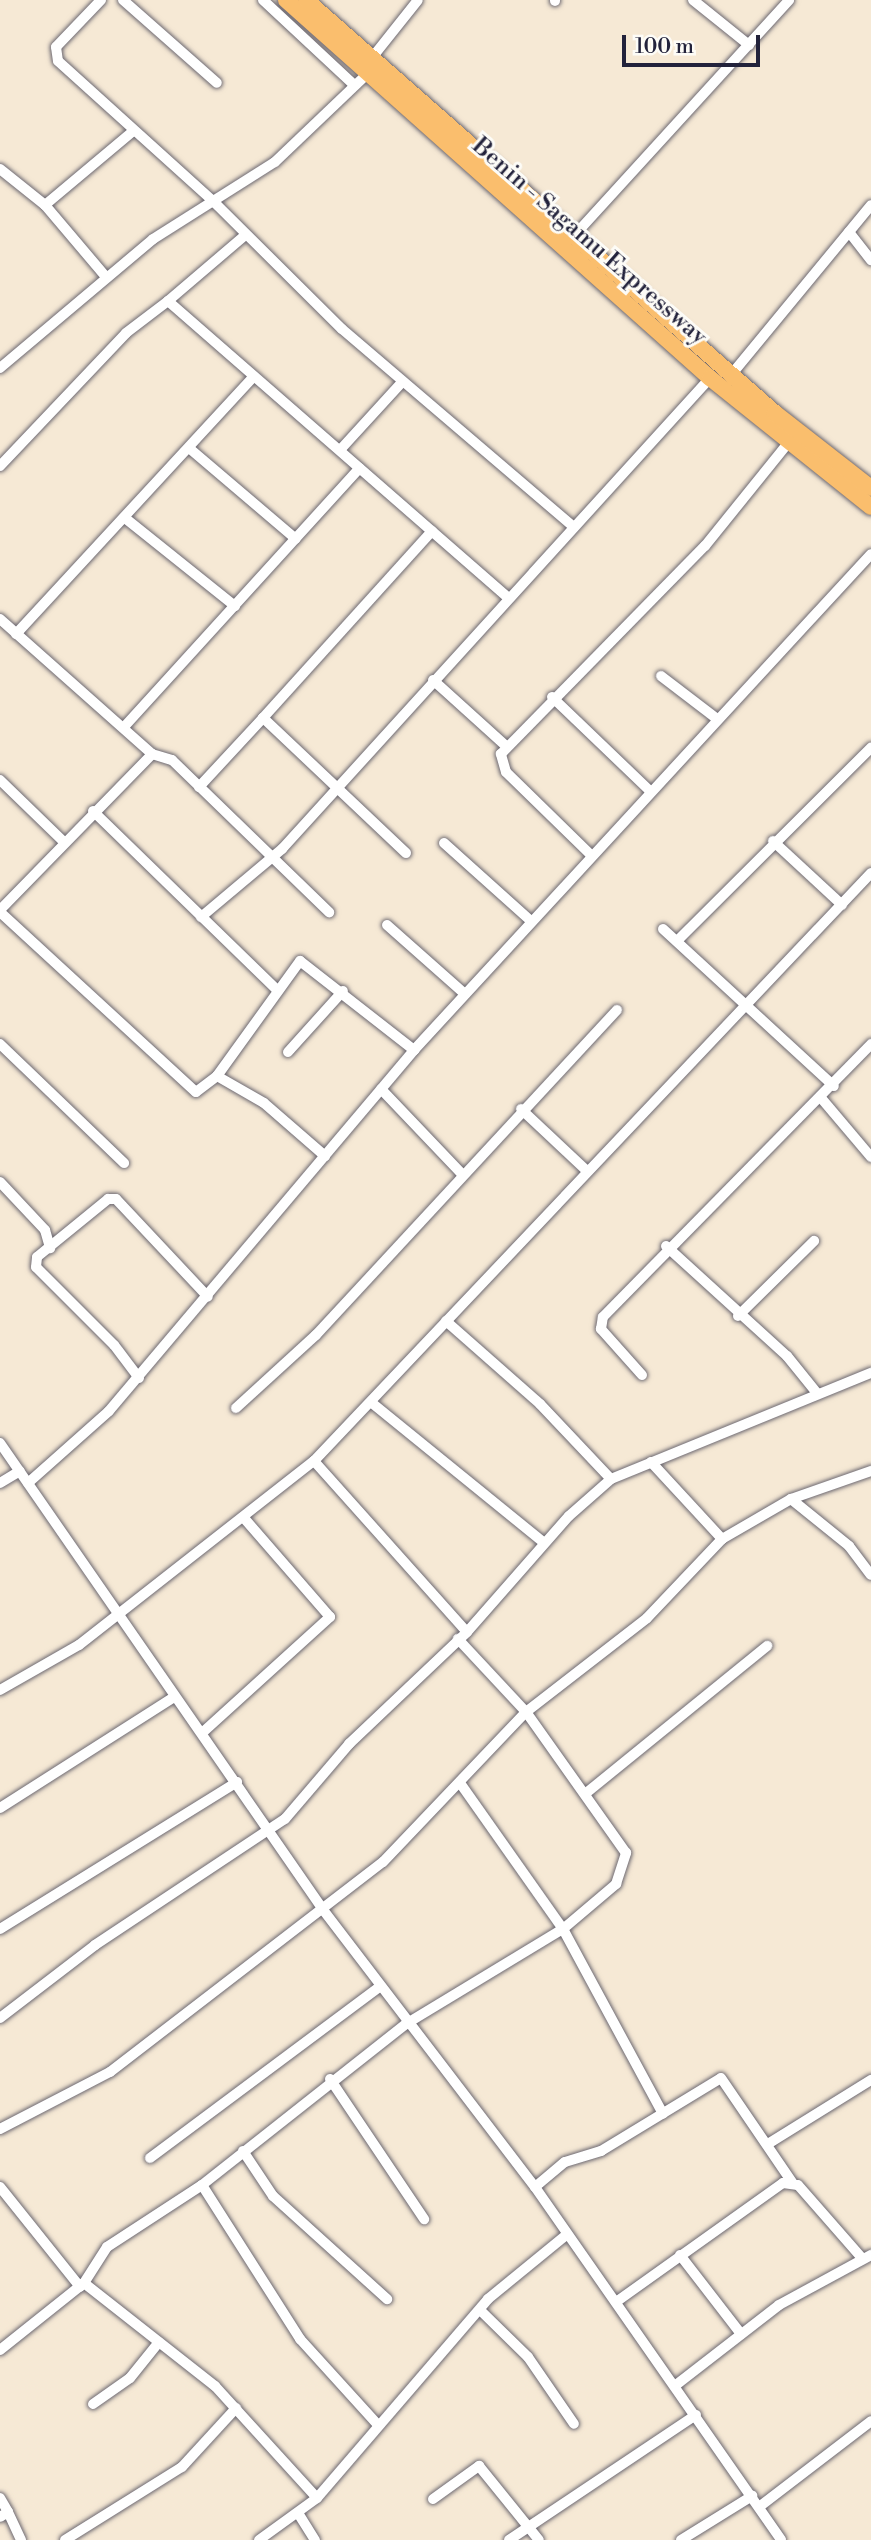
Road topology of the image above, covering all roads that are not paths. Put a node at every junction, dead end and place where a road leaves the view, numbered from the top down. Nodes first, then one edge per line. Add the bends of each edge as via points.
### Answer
1 (101, 0) edge
2 (123, 0) edge
3 (263, 0) edge
4 (286, 0) edge
5 (306, 0) edge
6 (418, 0) edge
7 (693, 0) edge
8 (789, 0) edge
9 (749, 45) junction
10 (369, 67) junction
11 (217, 83) dead end
12 (354, 85) junction
13 (132, 132) junction
14 (0, 169) edge
15 (215, 203) junction
16 (45, 205) junction
17 (871, 205) edge
18 (849, 232) junction
19 (243, 237) junction
20 (572, 238) junction
21 (871, 260) edge
22 (106, 277) junction
23 (168, 301) junction
24 (0, 368) edge
25 (731, 375) junction
26 (253, 377) junction
27 (710, 377) junction
28 (402, 382) junction
29 (788, 443) junction
30 (189, 448) junction
31 (340, 450) junction
32 (0, 466) edge
33 (360, 468) junction
34 (871, 488) edge
35 (871, 507) edge
36 (125, 519) junction
37 (573, 526) junction
38 (432, 531) junction
39 (296, 539) junction
40 (871, 554) edge
41 (509, 598) junction
42 (234, 606) junction
43 (0, 619) edge
44 (16, 634) junction
45 (661, 676) dead end
46 (433, 680) junction
47 (552, 697) junction
48 (263, 718) junction
49 (716, 718) junction
50 (124, 727) junction
51 (506, 746) junction
52 (871, 748) edge
53 (152, 754) junction
54 (0, 780) edge
55 (200, 787) junction
56 (336, 788) junction
57 (649, 790) junction
58 (93, 811) junction
59 (63, 841) junction
60 (773, 841) junction
61 (444, 843) dead end
62 (406, 853) dead end
63 (592, 856) junction
64 (272, 858) junction
65 (871, 873) edge
66 (842, 905) junction
67 (0, 911) edge
68 (329, 912) dead end
69 (201, 917) junction
70 (531, 922) junction
71 (387, 925) dead end
72 (663, 929) dead end
73 (677, 941) junction
74 (277, 990) junction
75 (343, 991) junction
76 (465, 994) junction
77 (748, 1008) junction
78 (617, 1010) dead end
79 (0, 1044) edge
80 (871, 1044) edge
81 (414, 1050) junction
82 (288, 1052) dead end
83 (217, 1076) junction
84 (834, 1086) junction
85 (381, 1089) junction
86 (822, 1099) junction
87 (521, 1109) junction
88 (325, 1156) junction
89 (871, 1157) edge
90 (124, 1163) dead end
91 (586, 1170) junction
92 (461, 1173) junction
93 (0, 1182) edge
94 (814, 1241) dead end
95 (666, 1246) junction
96 (50, 1248) junction
97 (208, 1297) junction
98 (738, 1316) junction
99 (446, 1321) junction
100 (871, 1373) edge
101 (642, 1375) dead end
102 (139, 1378) junction
103 (817, 1393) junction
104 (372, 1403) junction
105 (236, 1408) dead end
106 (0, 1443) edge
107 (314, 1461) junction
108 (651, 1462) junction
109 (20, 1471) junction
110 (871, 1471) edge
111 (611, 1479) junction
112 (0, 1483) edge
113 (28, 1483) junction
114 (791, 1499) junction
115 (244, 1518) junction
116 (722, 1539) junction
117 (544, 1543) junction
118 (871, 1575) edge
119 (118, 1616) junction
120 (462, 1636) junction
121 (766, 1646) dead end
122 (0, 1690) edge
123 (174, 1697) junction
124 (526, 1712) junction
125 (202, 1733) junction
126 (237, 1782) junction
127 (460, 1783) junction
128 (584, 1794) junction
129 (0, 1808) edge
130 (271, 1829) junction
131 (324, 1911) junction
132 (0, 1929) edge
133 (563, 1929) junction
134 (379, 1986) junction
135 (0, 2018) edge
136 (406, 2024) junction
137 (330, 2079) junction
138 (871, 2080) edge
139 (663, 2114) junction
140 (0, 2129) edge
141 (771, 2143) junction
142 (243, 2151) junction
143 (150, 2158) dead end
144 (792, 2182) junction
145 (202, 2185) junction
146 (0, 2187) edge
147 (535, 2187) junction
148 (424, 2219) dead end
149 (565, 2235) junction
150 (680, 2255) junction
151 (867, 2257) edge
152 (82, 2285) junction
153 (387, 2299) dead end
154 (616, 2302) junction
155 (480, 2310) junction
156 (741, 2334) junction
157 (159, 2342) junction
158 (0, 2350) edge
159 (676, 2385) junction
160 (93, 2404) dead end
161 (236, 2408) junction
162 (696, 2415) junction
163 (871, 2421) edge
164 (575, 2424) dead end
165 (378, 2426) junction
166 (752, 2496) junction
167 (0, 2498) edge
168 (317, 2498) junction
169 (433, 2499) dead end
170 (760, 2507) junction
171 (298, 2513) junction
172 (4, 2515) edge
173 (528, 2527) junction
174 (21, 2540) edge
175 (65, 2540) edge
176 (258, 2540) edge
177 (316, 2540) edge
178 (509, 2540) edge
179 (539, 2540) edge
180 (681, 2540) edge
181 (781, 2540) edge

1 - 13 street via 55,53
2 - 11 street
3 - 12 street
4 - 10 highway, Benin - Sagamu Expressway
5 - 10 highway
6 - 10 street
7 - 9 street
8 - 9 street
9 - 20 street
10 - 12 street
10 - 20 highway
10 - 27 highway, Benin - Sagamu Expressway
12 - 15 street via 275,162
13 - 15 street
13 - 16 street
14 - 16 street
15 - 19 street
15 - 22 street via 153,239
16 - 22 street
17 - 18 street
18 - 21 street
18 - 25 street
19 - 23 street
19 - 28 street
20 - 25 highway
22 - 24 street
23 - 26 street
23 - 32 street via 126,333
25 - 34 highway
26 - 30 street
26 - 31 street
27 - 29 highway, Benin - Sagamu Expressway
27 - 37 street
28 - 31 street
28 - 37 street
29 - 35 highway, Benin - Sagamu Expressway
29 - 47 street via 705,546
30 - 36 street
30 - 39 street
31 - 33 street
33 - 38 street
33 - 39 street
36 - 42 street
36 - 44 street
37 - 41 street
38 - 41 street
38 - 48 street
39 - 42 street
40 - 49 street
41 - 46 street
42 - 50 street
43 - 44 street
44 - 50 street
45 - 49 street
46 - 51 street
46 - 56 street
47 - 51 street
47 - 57 street
48 - 55 street
48 - 56 street
49 - 57 street
50 - 53 street
51 - 63 street via 501,763 506,772
52 - 60 street
53 - 55 street via 172,760
53 - 58 street
54 - 59 street
55 - 64 street
56 - 62 street
56 - 64 street
57 - 63 street
58 - 59 street
58 - 69 street
59 - 67 street
60 - 66 street
60 - 73 street
61 - 70 street
63 - 70 street
64 - 68 street
64 - 69 street
65 - 66 street
66 - 77 street
67 - 83 street via 191,1090
69 - 74 street
70 - 76 street
71 - 76 street
72 - 73 street
73 - 77 street
74 - 75 street via 306,961
74 - 83 street
75 - 81 street
75 - 82 street
76 - 81 street
77 - 84 street
77 - 91 street
78 - 87 street
79 - 90 street
80 - 84 street
81 - 85 street
83 - 88 street via 264,1103
84 - 86 street
85 - 88 street
85 - 92 street
86 - 89 street
86 - 95 street
87 - 91 street
87 - 92 street
88 - 97 street
91 - 99 street
92 - 105 street via 316,1335
93 - 96 street via 45,1230
94 - 98 street
95 - 98 street
95 - 101 street via 599,1324
96 - 97 street via 108,1199 116,1199
96 - 102 street via 37,1257 36,1267
97 - 102 street
98 - 103 street via 787,1356
99 - 104 street
99 - 111 street via 540,1404
100 - 103 street
102 - 113 street
103 - 108 street
104 - 107 street
104 - 117 street
106 - 109 street
107 - 115 street
107 - 120 street
108 - 111 street
108 - 116 street
109 - 112 street
109 - 113 street
110 - 114 street
111 - 117 street
113 - 119 street
114 - 116 street
114 - 118 street via 849,1546
115 - 119 street
115 - 125 street via 330,1617
116 - 124 street via 647,1618
117 - 120 street
119 - 122 street
119 - 123 street
120 - 124 street
120 - 130 street
121 - 128 street
123 - 125 street
123 - 129 street
124 - 127 street
124 - 128 street
125 - 126 street
126 - 130 street
126 - 132 street
127 - 131 street via 391,1855
127 - 133 street
128 - 133 street via 626,1853 616,1884
130 - 131 street
130 - 135 street via 95,1945
131 - 134 street
131 - 140 street via 110,2072
133 - 136 street
133 - 139 street
134 - 136 street
134 - 143 street
136 - 137 street
136 - 147 street
137 - 142 street
137 - 148 street
138 - 141 street
139 - 141 street via 721,2078
139 - 147 street via 601,2151 565,2161
141 - 144 street
142 - 145 street
142 - 153 street via 273,2196
144 - 150 street via 773,2188
144 - 151 street
145 - 152 street via 107,2246
145 - 165 street via 300,2339
146 - 152 street
147 - 149 street
149 - 154 street
149 - 155 street via 512,2274
150 - 154 street
150 - 156 street
151 - 156 street via 823,2276
152 - 157 street
152 - 158 street
154 - 159 street
155 - 164 street via 528,2357
155 - 165 street
156 - 159 street
157 - 160 street via 130,2378
157 - 161 street
159 - 162 street
161 - 168 street
161 - 175 street via 182,2467
162 - 166 street
162 - 173 street
163 - 170 street
165 - 168 street
166 - 170 street
166 - 180 street
167 - 172 street
168 - 171 street
169 - 173 street via 479,2466
170 - 181 street
171 - 176 street
171 - 177 street
172 - 174 street
173 - 178 street
173 - 179 street

